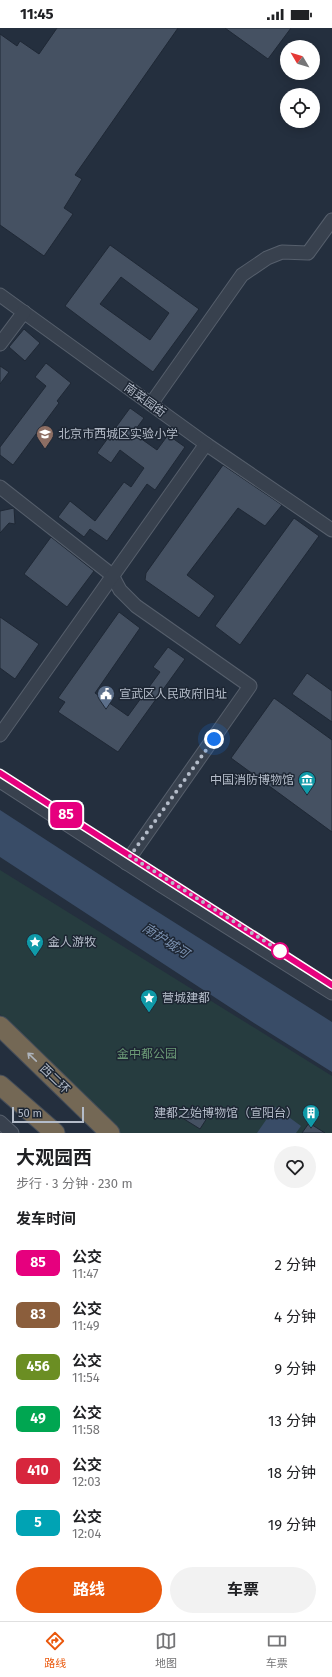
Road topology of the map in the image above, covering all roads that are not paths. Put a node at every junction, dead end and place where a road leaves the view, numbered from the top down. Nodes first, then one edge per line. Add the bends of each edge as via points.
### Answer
1 (332, 220) edge
2 (0, 295) edge
3 (24, 312) junction
4 (0, 344) edge
5 (151, 404) junction
6 (206, 444) junction
7 (0, 488) edge
8 (332, 530) edge
9 (112, 575) junction
10 (0, 735) edge
11 (0, 773) edge
12 (0, 781) edge
13 (128, 859) junction
14 (332, 985) edge
15 (332, 993) edge
16 (0, 1026) edge
17 (1, 1086) edge
18 (0, 1122) edge
19 (12, 1133) edge
20 (55, 1133) edge
21 (110, 1133) edge

1 - 5 street via 308,254 282,252 267,258 242,275
2 - 3 street, 南菜园街
3 - 4 street
3 - 5 street, 南菜园街
5 - 6 street, 南菜园街
6 - 8 street, 南菜园街
6 - 9 street
7 - 9 street
9 - 10 street
9 - 13 street via 120,590 136,606 250,686
11 - 13 street
12 - 13 street
13 - 14 street
13 - 15 street
21 -> 16 highway, 西二环
17 - 20 highway
18 - 19 street

